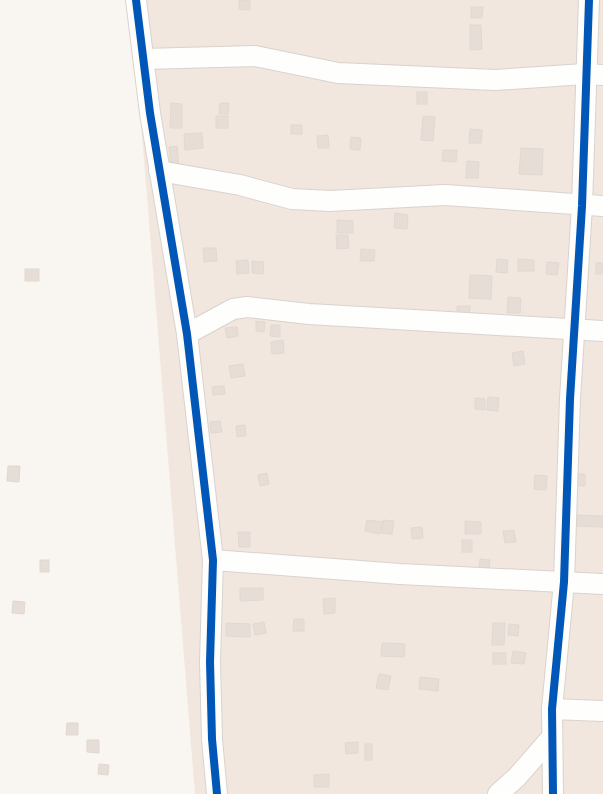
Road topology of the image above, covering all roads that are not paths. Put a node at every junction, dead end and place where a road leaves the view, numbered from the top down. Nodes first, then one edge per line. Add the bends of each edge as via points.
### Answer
1 (136, 0) edge
2 (588, 0) edge
3 (144, 59) junction
4 (594, 75) edge
5 (160, 171) junction
6 (582, 206) junction
7 (603, 206) edge
8 (574, 329) junction
9 (603, 331) edge
10 (187, 334) junction
11 (213, 560) junction
12 (564, 582) junction
13 (603, 584) edge
14 (552, 709) junction
15 (603, 711) edge
16 (551, 738) junction
17 (218, 794) edge
18 (498, 794) edge
19 (552, 794) edge

1 - 3 street
2 - 4 street
3 - 4 street via 255,56 338,72 495,80
3 - 5 street
4 - 6 street
5 - 6 street via 240,185 292,199 446,195
5 - 10 street
6 - 7 street
6 - 8 street
8 - 9 street
8 - 10 street via 247,308 234,309
8 - 12 street
10 - 11 street
11 - 12 street
11 - 17 street via 212,739
12 - 13 street
12 - 14 street
14 - 15 street
14 - 16 street
16 - 18 street
16 - 19 street

